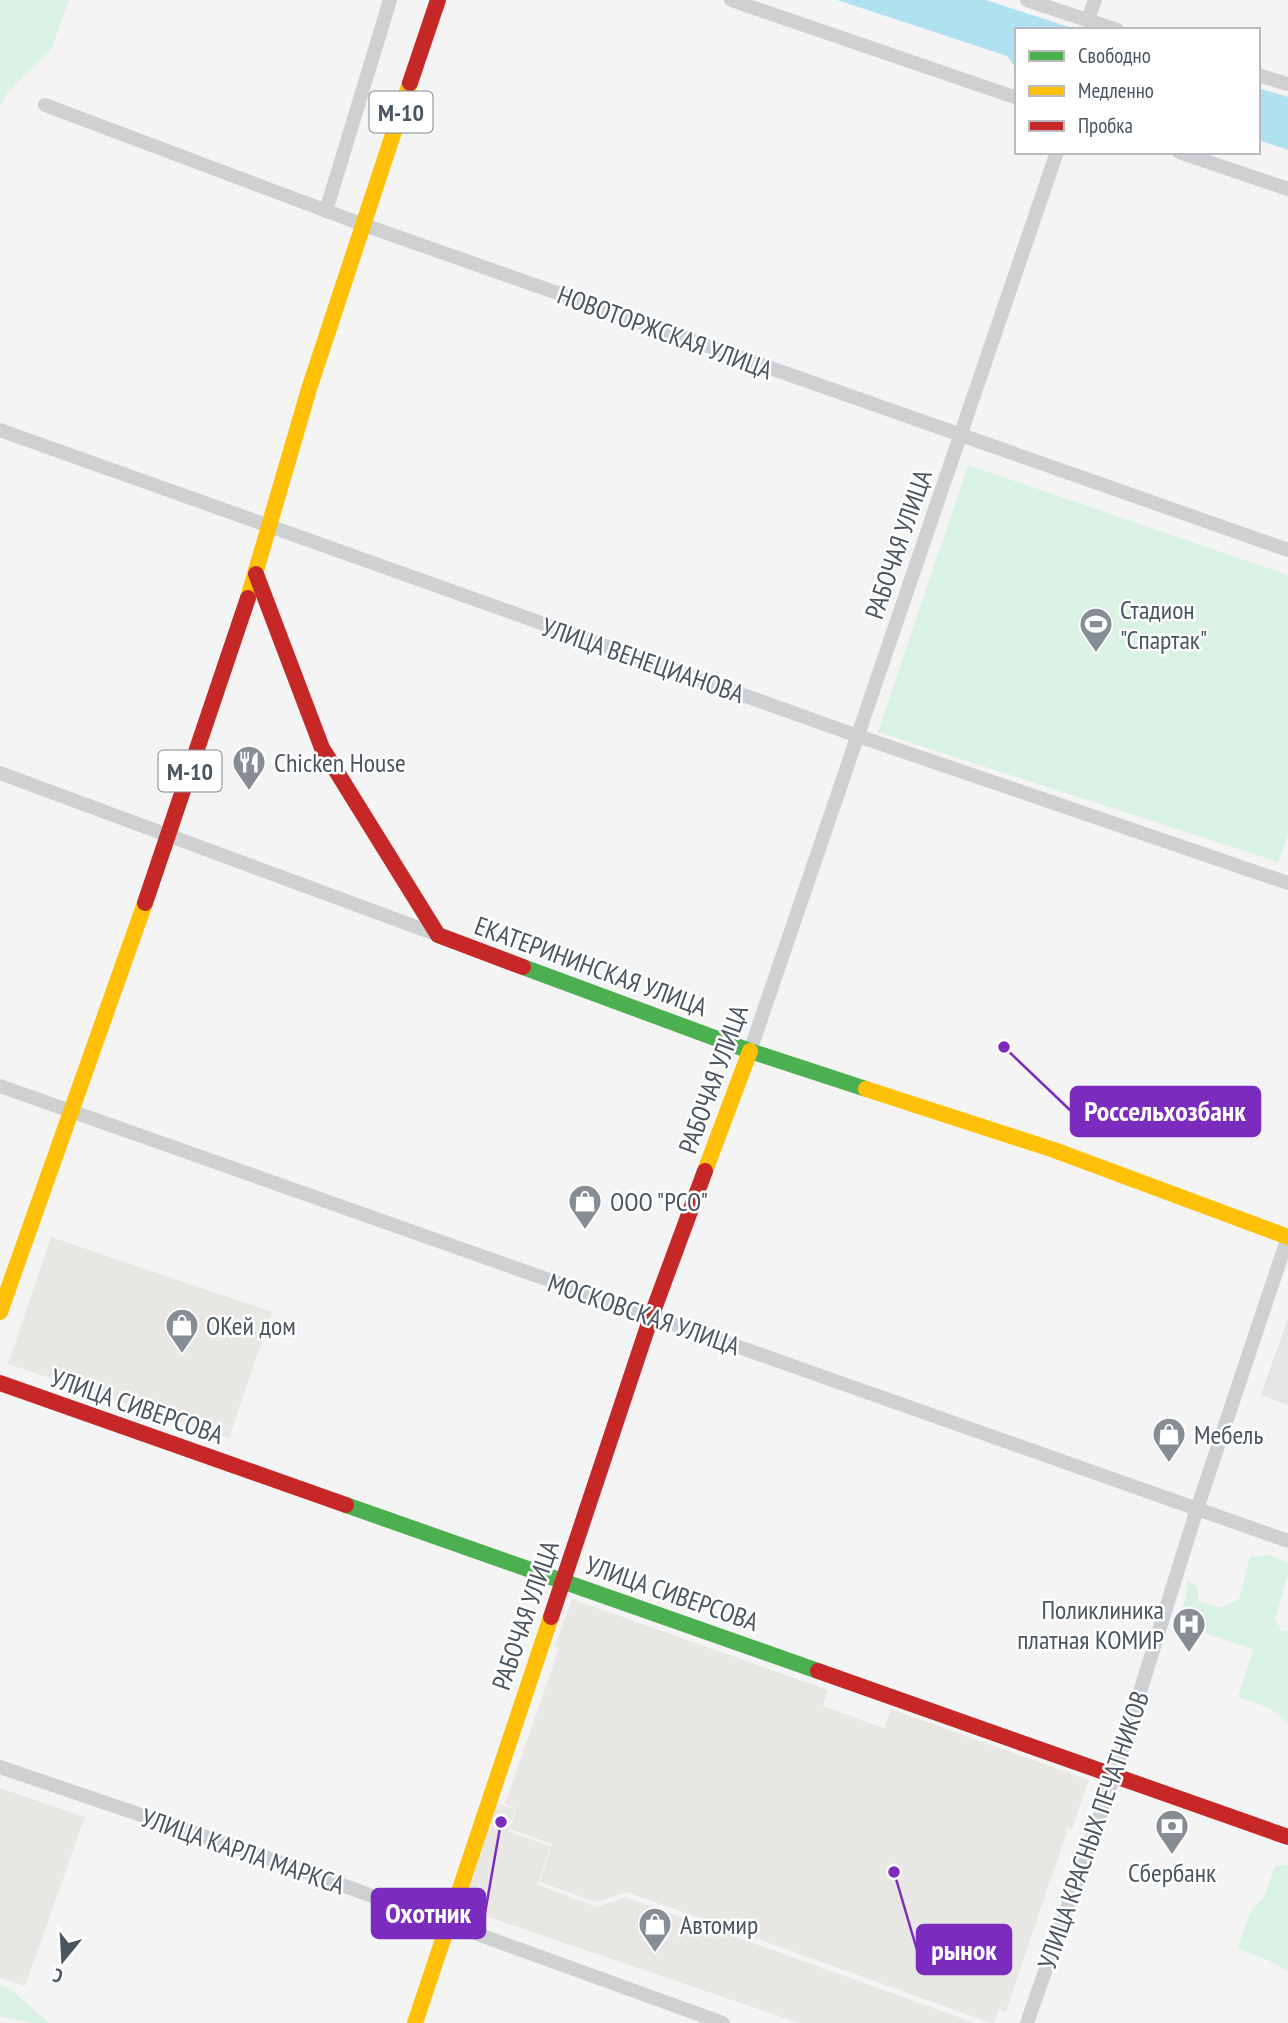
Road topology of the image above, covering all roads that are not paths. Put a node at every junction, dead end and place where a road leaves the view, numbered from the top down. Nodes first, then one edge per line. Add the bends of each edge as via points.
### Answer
1 (390, 0) edge
2 (438, 0) edge
3 (731, 0) edge
4 (1027, 0) edge
5 (1095, 0) edge
6 (1088, 20) junction
7 (1111, 28) edge
8 (1260, 76) edge
9 (1288, 84) edge
10 (1015, 97) edge
11 (45, 105) dead end
12 (1056, 154) edge
13 (1185, 154) edge
14 (1288, 189) edge
15 (326, 211) junction
16 (363, 225) junction
17 (0, 430) edge
18 (961, 437) junction
19 (269, 528) junction
20 (1288, 550) edge
21 (256, 573) junction
22 (858, 736) junction
23 (0, 773) edge
24 (169, 836) junction
25 (1288, 883) edge
26 (438, 935) junction
27 (750, 1051) junction
28 (0, 1086) edge
29 (71, 1111) junction
30 (1288, 1237) edge
31 (0, 1312) edge
32 (651, 1317) junction
33 (0, 1383) edge
34 (1197, 1509) junction
35 (1288, 1541) edge
36 (562, 1580) junction
37 (0, 1767) edge
38 (1114, 1775) junction
39 (1288, 1838) edge
40 (448, 1924) junction
41 (415, 2023) edge
42 (723, 2023) edge
43 (1027, 2023) edge

1 - 15 street
2 - 16 main road, М-10
3 - 10 street
4 - 6 street
5 - 6 street
6 - 7 street
8 - 9 street
11 - 15 street, НОВОТОРЖСКАЯ УЛИЦА
12 - 18 street, РАБОЧАЯ УЛИЦА
13 - 14 street
15 - 16 street, НОВОТОРЖСКАЯ УЛИЦА
16 - 18 street, НОВОТОРЖСКАЯ УЛИЦА
16 - 19 main road, М-10
17 - 19 street, УЛИЦА ВЕНЕЦИАНОВА
18 - 20 street, НОВОТОРЖСКАЯ УЛИЦА
18 - 22 street, РАБОЧАЯ УЛИЦА
19 - 21 main road, М-10
19 - 22 street, УЛИЦА ВЕНЕЦИАНОВА
21 - 24 main road, М-10
21 - 26 main road via 323,748
22 - 25 street, УЛИЦА ВЕНЕЦИАНОВА
22 - 27 street, РАБОЧАЯ УЛИЦА
23 - 24 street, ЕКАТЕРИНИНСКАЯ УЛИЦА
24 - 26 street, ЕКАТЕРИНИНСКАЯ УЛИЦА
24 - 29 main road, М-10
26 - 27 main road, ЕКАТЕРИНИНСКАЯ УЛИЦА
27 - 30 main road, ЕКАТЕРИНИНСКАЯ УЛИЦА via 1054,1150
27 - 32 main road, РАБОЧАЯ УЛИЦА
28 - 29 street, МОСКОВСКАЯ УЛИЦА
29 - 31 main road, М-10
29 - 32 street, МОСКОВСКАЯ УЛИЦА
30 - 34 street, УЛИЦА КРАСНЫХ ПЕЧАТНИКОВ
32 - 34 street, МОСКОВСКАЯ УЛИЦА
32 - 36 main road, РАБОЧАЯ УЛИЦА
33 - 36 main road, УЛИЦА СИВЕРСОВА
34 - 35 street, МОСКОВСКАЯ УЛИЦА
34 - 38 street, УЛИЦА КРАСНЫХ ПЕЧАТНИКОВ
36 - 38 main road, УЛИЦА СИВЕРСОВА
36 - 40 main road, РАБОЧАЯ УЛИЦА
37 - 40 street, УЛИЦА КАРЛА МАРКСА
38 - 39 main road, УЛИЦА СИВЕРСОВА
38 - 43 street, УЛИЦА КРАСНЫХ ПЕЧАТНИКОВ
40 - 41 main road, РАБОЧАЯ УЛИЦА
40 - 42 street, УЛИЦА КАРЛА МАРКСА

